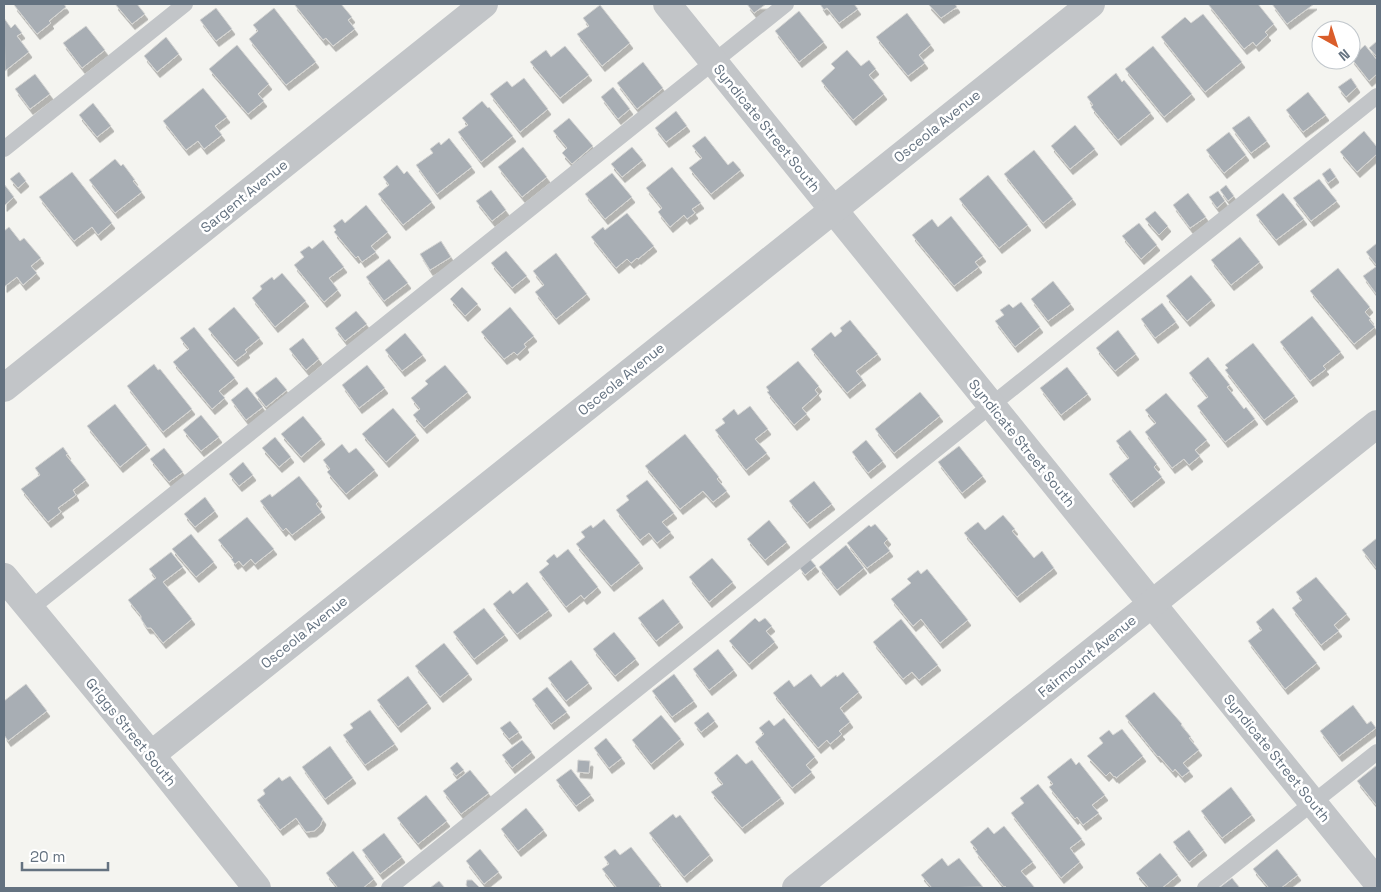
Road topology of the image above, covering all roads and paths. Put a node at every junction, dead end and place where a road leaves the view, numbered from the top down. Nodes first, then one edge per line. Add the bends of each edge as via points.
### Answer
1 (184, 4) edge
2 (484, 4) edge
3 (667, 4) edge
4 (786, 4) edge
5 (1091, 4) edge
6 (714, 62) junction
7 (1377, 96) edge
8 (4, 149) edge
9 (833, 210) junction
10 (4, 388) edge
11 (992, 406) junction
12 (1377, 424) edge
13 (4, 576) edge
14 (1152, 604) junction
15 (30, 609) junction
16 (1377, 752) edge
17 (151, 755) junction
18 (1314, 804) junction
19 (1377, 882) edge
20 (257, 888) edge
21 (389, 888) edge
22 (796, 888) edge
23 (1205, 888) edge

1 - 8 lane
2 - 10 street, Sargent Avenue
3 - 6 street, Syndicate Street South
4 - 6 lane
5 - 9 street, Osceola Avenue
6 - 9 street, Syndicate Street South
6 - 15 lane
7 - 11 lane
9 - 11 street, Syndicate Street South
9 - 17 street, Osceola Avenue
11 - 14 street, Syndicate Street South
11 - 21 lane
12 - 14 street, Fairmount Avenue
13 - 15 street, Griggs Street South
14 - 18 street, Syndicate Street South
14 - 22 street, Fairmount Avenue
15 - 17 street, Griggs Street South
16 - 18 lane
17 - 20 street, Griggs Street South
18 - 19 street, Syndicate Street South
18 - 23 lane

